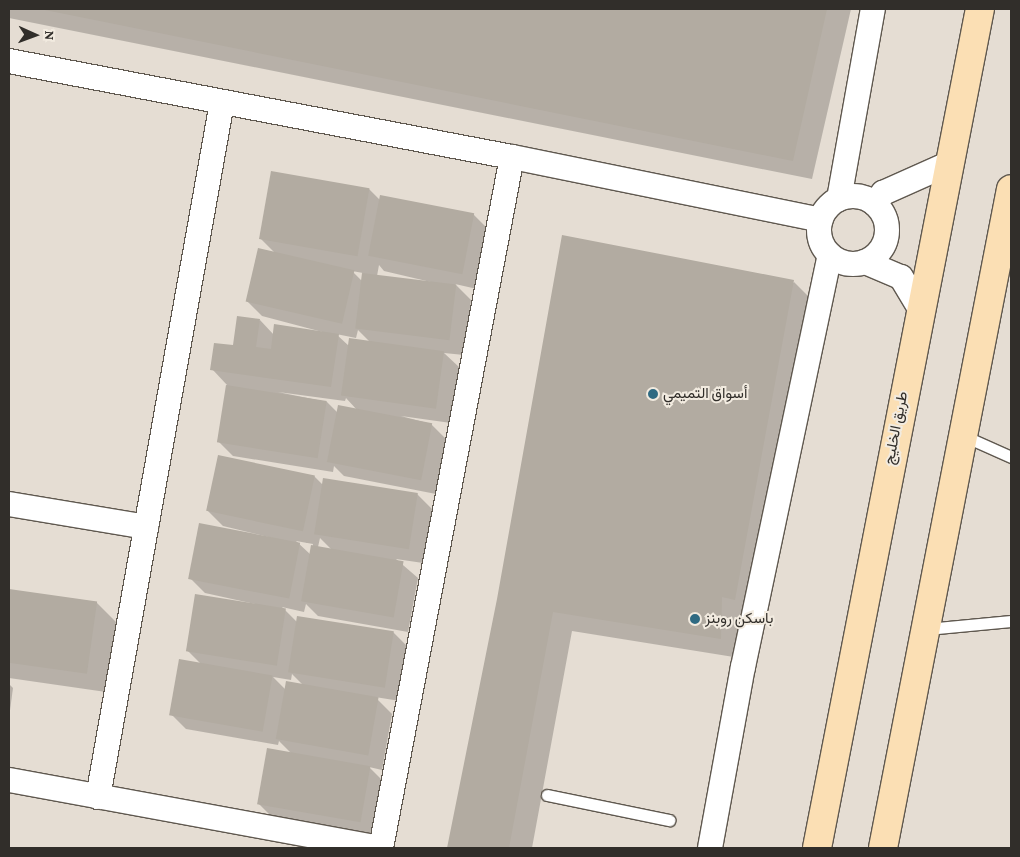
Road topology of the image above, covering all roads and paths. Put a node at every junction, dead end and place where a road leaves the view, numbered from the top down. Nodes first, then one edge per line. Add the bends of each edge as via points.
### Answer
1 (873, 9) edge
2 (980, 9) edge
3 (9, 61) edge
4 (222, 102) junction
5 (512, 157) junction
6 (950, 163) junction
7 (1011, 189) edge
8 (839, 199) junction
9 (875, 204) junction
10 (821, 220) junction
11 (830, 255) junction
12 (865, 262) junction
13 (919, 307) junction
14 (964, 436) junction
15 (1011, 458) edge
16 (9, 504) edge
17 (146, 527) junction
18 (1011, 621) edge
19 (927, 629) junction
20 (9, 780) edge
21 (547, 795) dead end
22 (98, 797) junction
23 (669, 820) dead end
24 (381, 848) edge
25 (710, 848) edge
26 (817, 848) edge
27 (883, 848) edge

1 - 8 street
2 - 6 main road, طريق الخليج
3 - 4 street
4 - 5 street
4 - 17 street
5 - 10 street
5 - 24 street
6 - 9 street via 883,192
6 - 13 main road, طريق الخليج
7 - 14 main road
8 - 9 street via 858,196
8 - 10 street
9 - 12 street via 886,220 887,230 881,249
10 - 11 street via 821,238
11 - 12 street via 847,263
11 - 25 street via 743,667
12 - 13 street via 901,276
13 - 26 main road, طريق الخليج
14 - 15 lane
14 - 19 main road
16 - 17 street
17 - 22 street
18 - 19 lane
19 - 27 main road
20 - 22 street
21 - 23 lane
22 - 24 street

